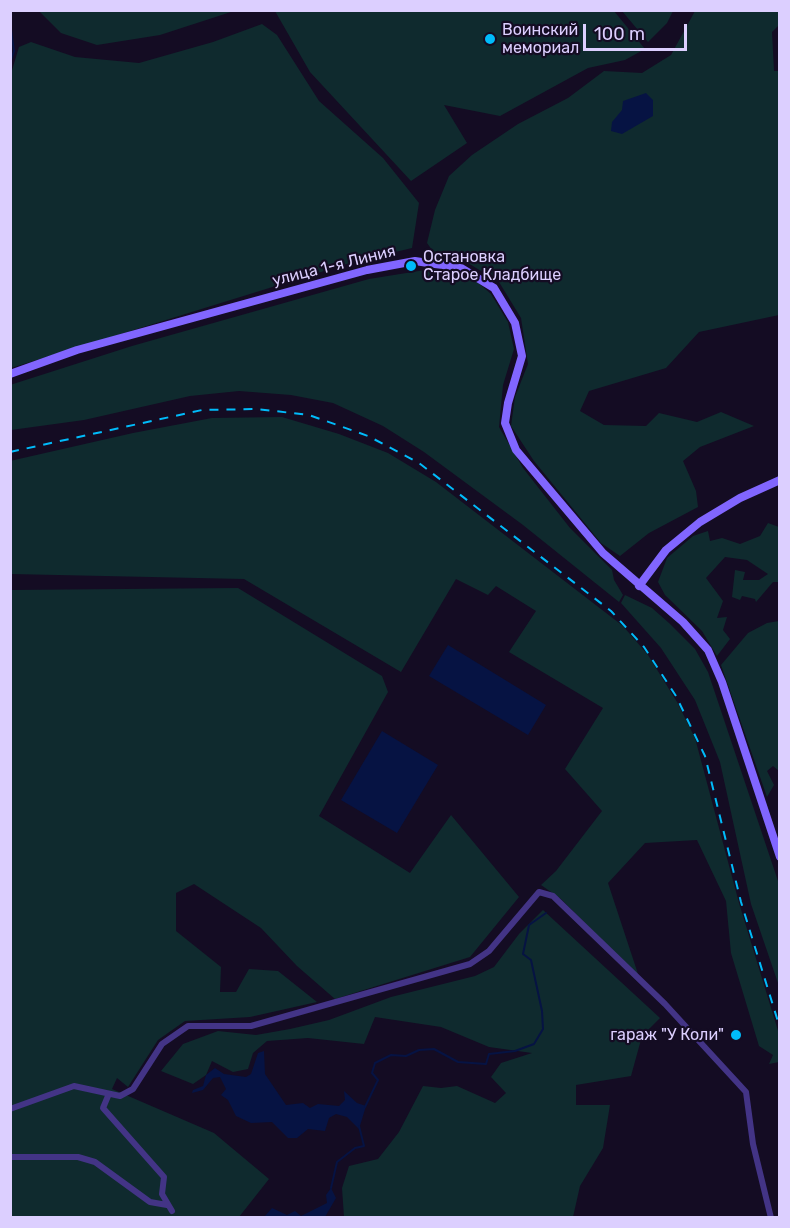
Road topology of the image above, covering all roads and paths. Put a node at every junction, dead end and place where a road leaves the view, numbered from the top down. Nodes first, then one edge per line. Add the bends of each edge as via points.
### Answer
1 (10, 374) edge
2 (780, 480) edge
3 (639, 586) junction
4 (780, 857) edge
5 (108, 1096) junction
6 (10, 1109) edge
7 (10, 1157) edge
8 (167, 1205) junction
9 (172, 1211) dead end
10 (771, 1218) edge

1 - 3 street, улица 1-я Линия via 77,350 367,270 415,261 461,268 494,288 515,323 522,356 505,423 516,450 603,553
2 - 3 street via 700,522 666,550
3 - 4 street, улица 1-я Линия via 683,622 708,650
5 - 6 street via 74,1086
5 - 8 street via 103,1108 164,1177 162,1194
5 - 10 street via 120,1096 133,1089 162,1044 188,1026 251,1026 470,964 489,951 539,892 553,896 665,1004 746,1092 753,1144
7 - 8 street via 78,1157 94,1162 150,1202
8 - 9 street

